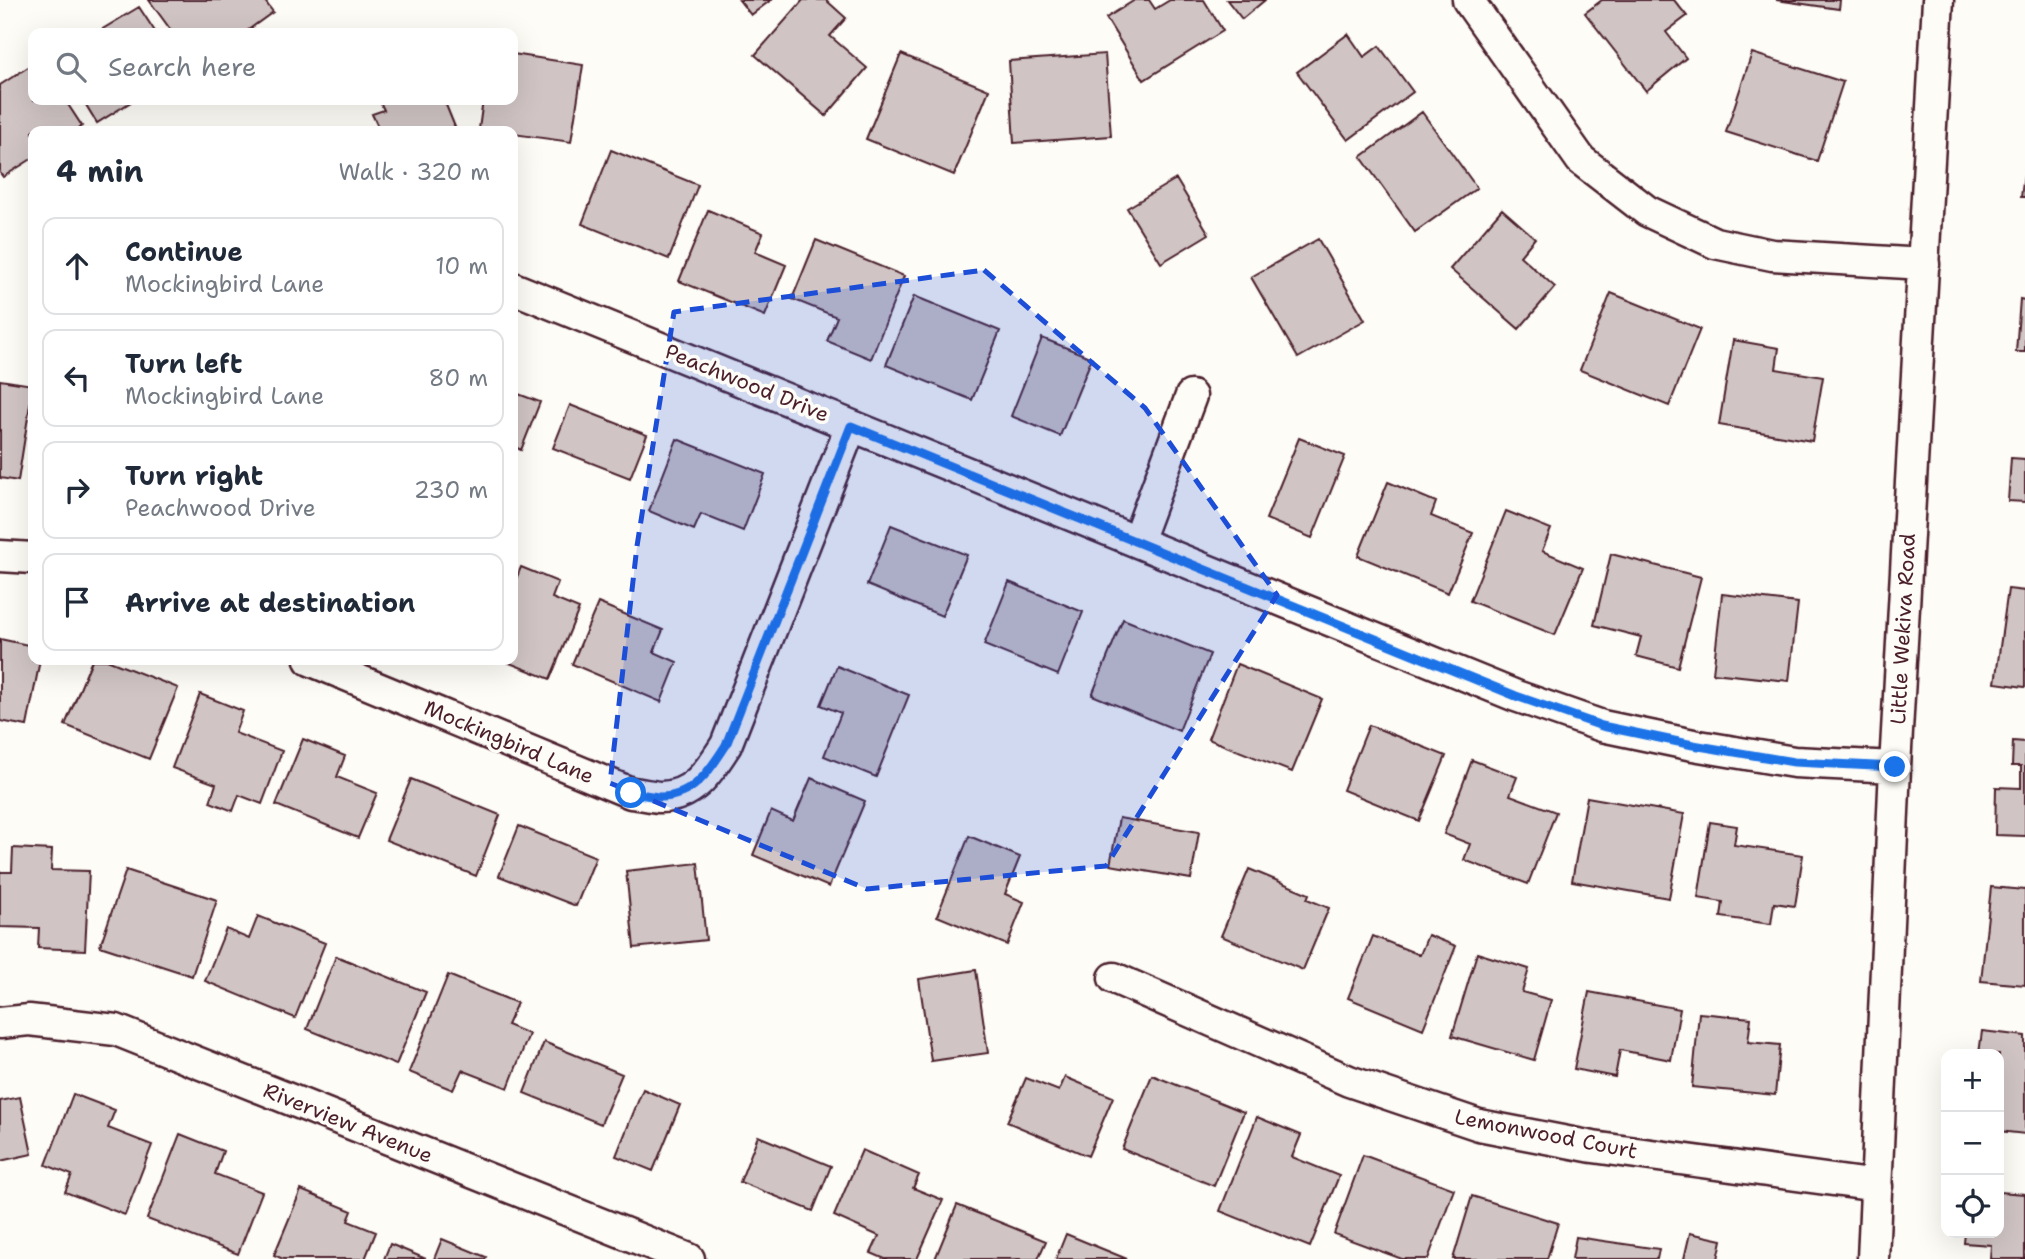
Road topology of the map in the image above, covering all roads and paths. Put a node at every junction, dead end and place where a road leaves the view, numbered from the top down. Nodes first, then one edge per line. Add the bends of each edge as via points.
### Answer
1 (1468, 0) edge
2 (1938, 0) edge
3 (1924, 264) junction
4 (518, 290) edge
5 (1192, 396) dead end
6 (851, 426) junction
7 (1137, 541) junction
8 (0, 556) edge
9 (28, 558) edge
10 (322, 665) edge
11 (1895, 767) junction
12 (1114, 978) dead end
13 (0, 1023) edge
14 (1877, 1186) junction
15 (690, 1259) edge
16 (1873, 1259) edge

1 - 3 street via 1581,160 1647,211 1714,243 1772,256
2 - 3 street, Little Wekiva Road
3 - 11 street, Little Wekiva Road
4 - 6 street, Peachwood Drive
5 - 7 street
6 - 7 street, Peachwood Drive
6 - 10 street, Mockingbird Lane via 726,745 707,775 685,792 662,797 631,793
7 - 11 street, Peachwood Drive via 1516,696 1602,726 1794,762
8 - 9 street
11 - 14 street, Little Wekiva Road
12 - 14 street, Lemonwood Court via 1349,1081 1479,1125 1593,1147
13 - 15 street, Riverview Avenue via 29,1020 116,1030
14 - 16 street, Little Wekiva Road

